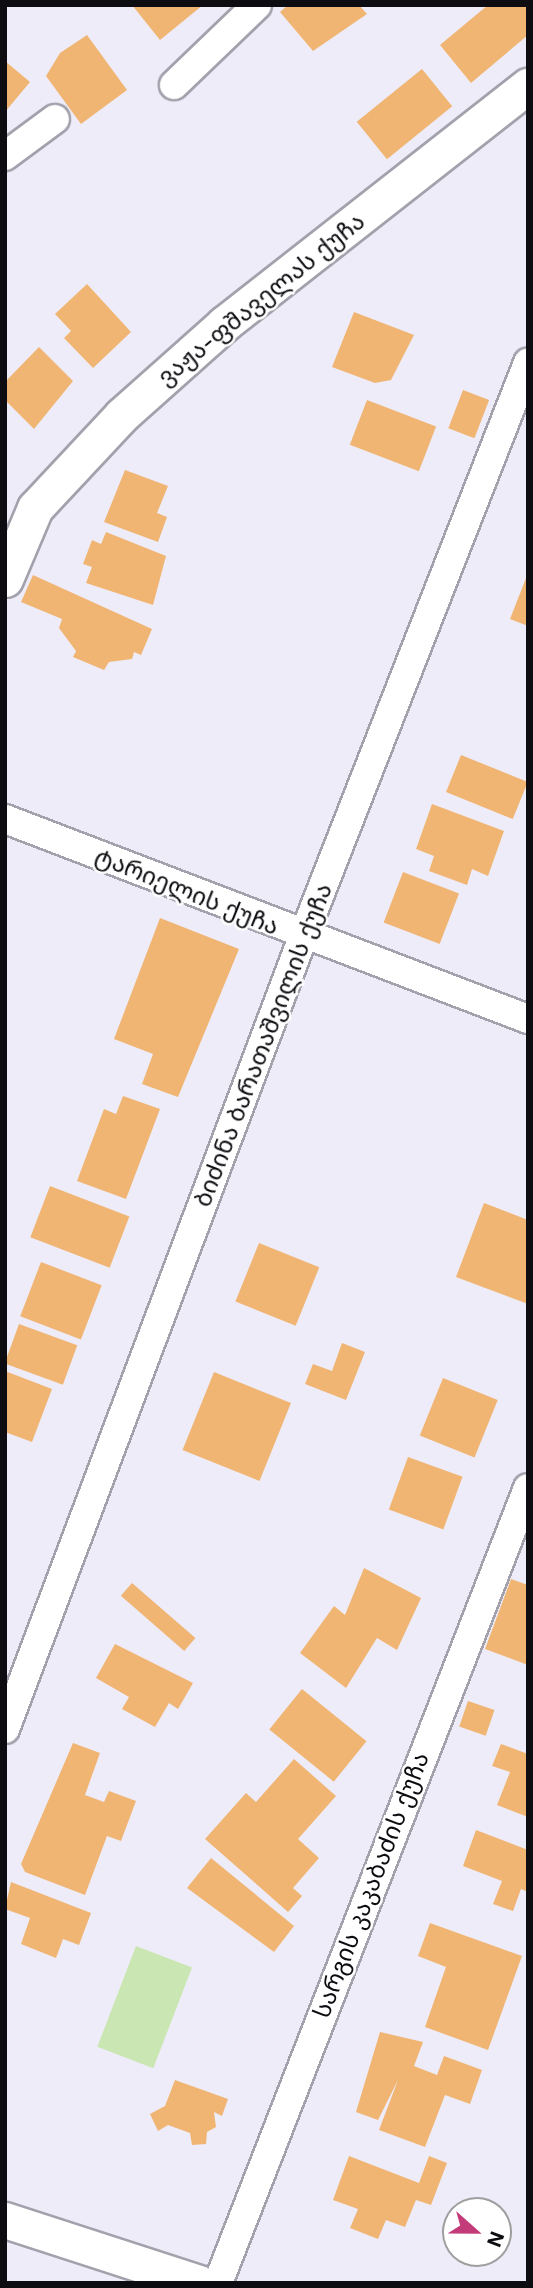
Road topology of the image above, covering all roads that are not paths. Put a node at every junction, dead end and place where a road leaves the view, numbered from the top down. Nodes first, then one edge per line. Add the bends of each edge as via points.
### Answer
1 (257, 5) edge
2 (174, 85) dead end
3 (528, 86) edge
4 (55, 118) dead end
5 (5, 156) edge
6 (528, 363) edge
7 (20, 516) edge
8 (5, 579) edge
9 (5, 819) edge
10 (303, 937) junction
11 (528, 1019) edge
12 (528, 1488) edge
13 (5, 1729) edge
14 (5, 2220) edge
15 (199, 2283) edge
16 (218, 2283) edge

1 - 2 street
3 - 7 street, ვაჟა-ფშაველას ქუჩა via 223,324
4 - 5 street
6 - 10 street, ბიძინა ბარათაშვილის ქუჩა
7 - 8 street
9 - 10 street, ტარიელის ქუჩა
10 - 11 street, ტარიელის ქუჩა
10 - 13 street, ბიძინა ბარათაშვილის ქუჩა
12 - 16 street, სარგის კაკაბაძის ქუჩა
14 - 15 street

